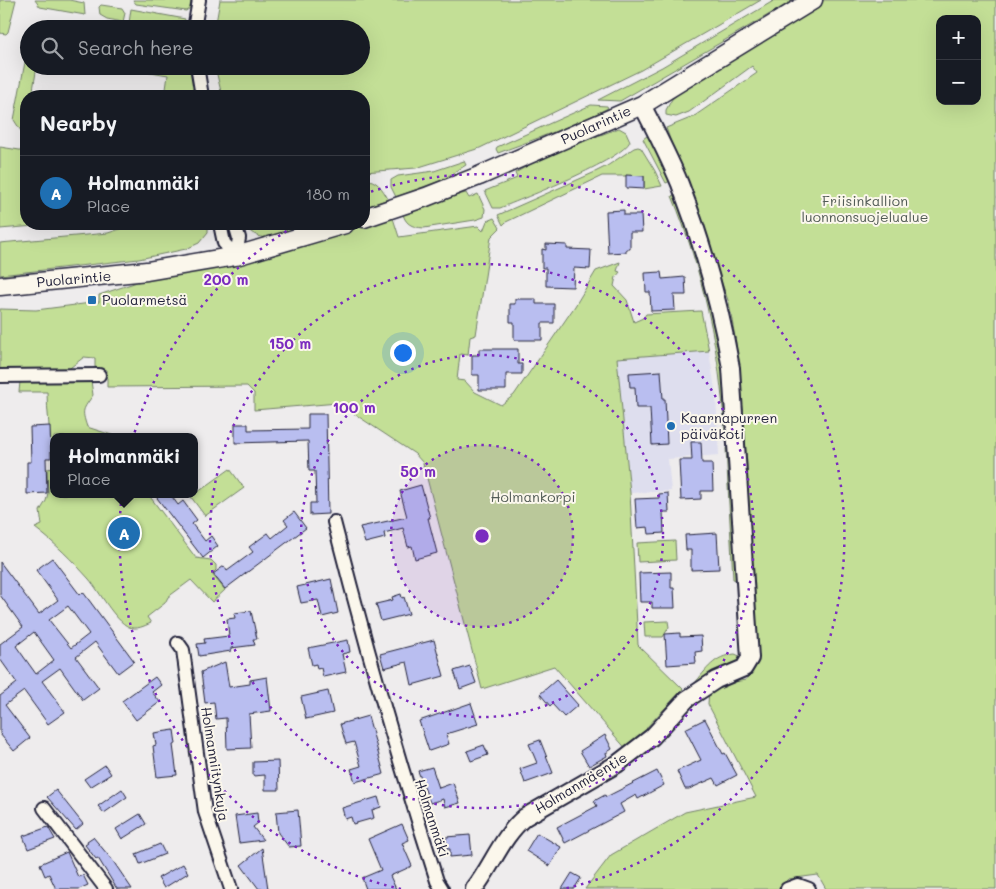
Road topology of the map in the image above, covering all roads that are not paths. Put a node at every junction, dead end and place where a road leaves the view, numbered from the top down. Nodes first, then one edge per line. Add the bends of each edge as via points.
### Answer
1 (198, 0) edge
2 (813, 0) edge
3 (195, 20) edge
4 (198, 75) edge
5 (201, 90) edge
6 (642, 104) junction
7 (370, 216) edge
8 (221, 230) edge
9 (237, 230) edge
10 (325, 230) edge
11 (236, 256) junction
12 (147, 271) junction
13 (0, 286) edge
14 (0, 298) edge
15 (99, 375) dead end
16 (0, 376) edge
17 (334, 522) dead end
18 (178, 643) dead end
19 (44, 808) dead end
20 (106, 889) edge
21 (231, 889) edge
22 (442, 889) edge
23 (474, 889) edge
24 (787, 889) edge
25 (809, 889) edge

1 - 3 street
2 - 6 main road, Puolarintie
4 - 5 street
6 - 7 main road, Puolarintie via 479,176
6 - 23 street, Holmanmäentie via 680,183 716,292 732,368 750,658 744,668 716,680 687,699 652,737 617,764 517,823
8 - 11 street via 224,243
9 - 11 street via 239,238
10 - 11 main road, Puolarintie
11 - 12 main road, Puolarintie
12 - 13 main road, Puolarintie
12 - 14 main road, Puolarintie via 90,289
15 - 16 street
17 - 22 street, Holmanmäki via 406,784
18 - 21 street, Holmanniitynkuja via 183,650 205,812
19 - 20 street
24 - 25 street via 798,885

